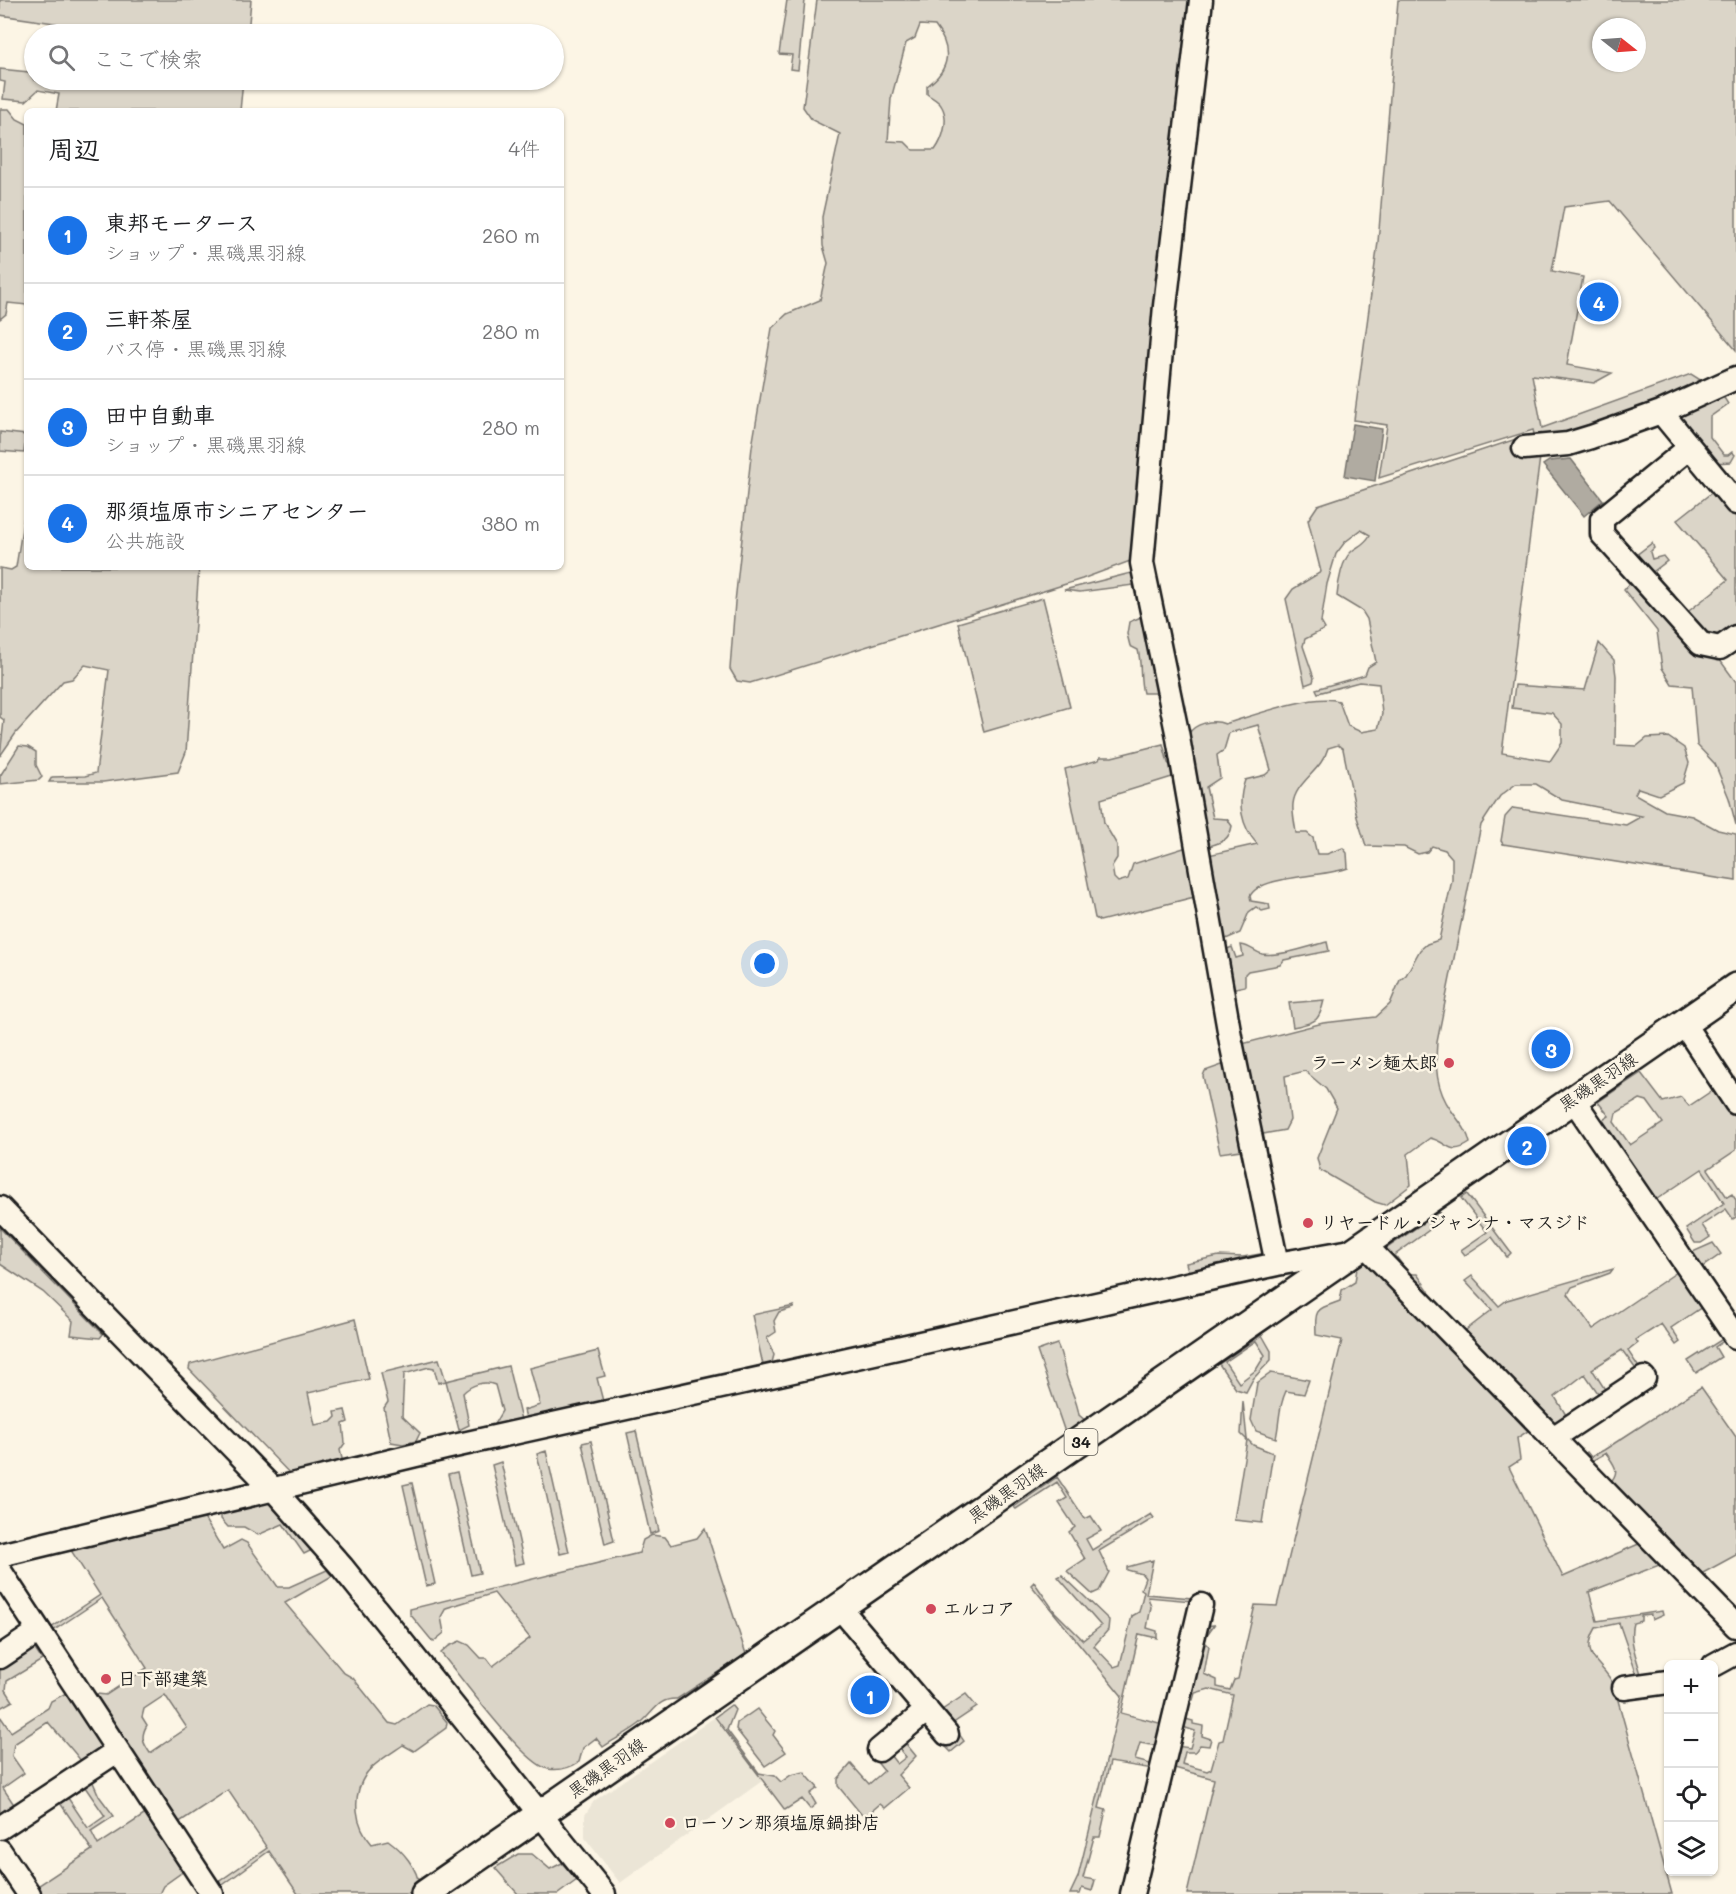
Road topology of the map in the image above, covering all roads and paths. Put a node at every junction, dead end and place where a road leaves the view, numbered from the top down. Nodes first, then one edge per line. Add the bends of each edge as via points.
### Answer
1 (1201, 0) edge
2 (1736, 378) edge
3 (1661, 412) junction
4 (1524, 448) dead end
5 (1689, 448) junction
6 (1736, 503) edge
7 (1736, 637) edge
8 (1736, 987) edge
9 (1683, 1023) junction
10 (1573, 1099) junction
11 (1736, 1103) edge
12 (0, 1208) edge
13 (1357, 1247) junction
14 (1277, 1264) junction
15 (1736, 1338) edge
16 (1644, 1378) dead end
17 (1553, 1438) junction
18 (275, 1491) junction
19 (0, 1555) edge
20 (0, 1571) edge
21 (1201, 1605) dead end
22 (840, 1608) junction
23 (1736, 1626) edge
24 (39, 1631) junction
25 (1736, 1653) edge
26 (0, 1657) edge
27 (1718, 1662) edge
28 (1664, 1683) edge
29 (1624, 1688) dead end
30 (927, 1710) junction
31 (947, 1734) dead end
32 (879, 1750) dead end
33 (117, 1751) junction
34 (539, 1815) junction
35 (0, 1828) edge
36 (0, 1851) edge
37 (29, 1894) edge
38 (212, 1894) edge
39 (425, 1894) edge
40 (604, 1894) edge
41 (1132, 1894) edge

1 - 14 street via 1165,306 1142,563 1177,732 1231,1042
2 - 3 street
3 - 4 street via 1568,444
3 - 5 street
5 - 6 street
5 - 7 street via 1602,519 1602,534 1701,644 1720,648
8 - 9 main road, 黒磯黒羽線 / 34
9 - 10 main road, 黒磯黒羽線 / 34
9 - 11 street
10 - 13 main road, 黒磯黒羽線 / 34
10 - 15 street
12 - 18 street
13 - 14 street
13 - 17 street
13 - 22 main road, 黒磯黒羽線 / 34
14 - 18 street via 445,1448
16 - 17 street
17 - 23 street
18 - 19 street
18 - 34 street via 394,1629
20 - 24 street
21 - 41 street
22 - 30 street
22 - 34 main road, 黒磯黒羽線 / 34
24 - 26 street
24 - 33 street
25 - 27 street
28 - 29 street
30 - 31 street
30 - 32 street
33 - 35 street
33 - 38 street
34 - 39 main road, 黒磯黒羽線 / 34
34 - 40 street
36 - 37 street

